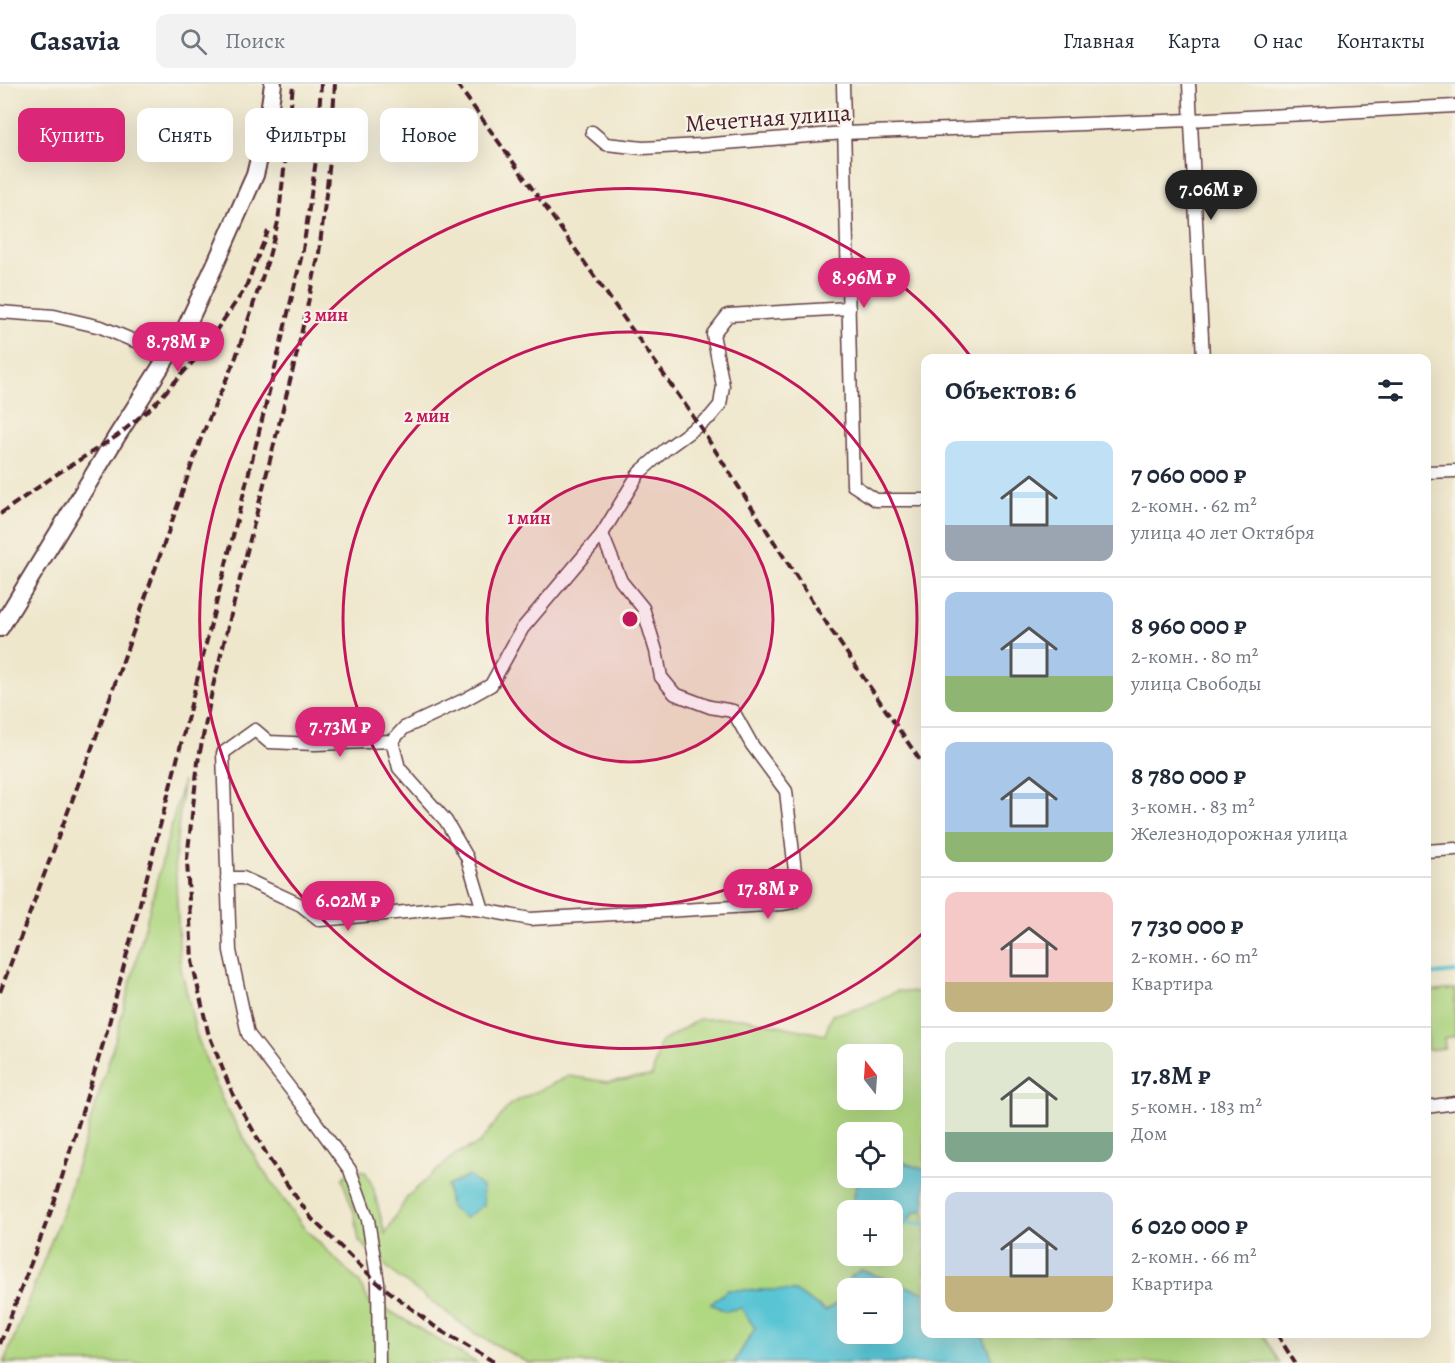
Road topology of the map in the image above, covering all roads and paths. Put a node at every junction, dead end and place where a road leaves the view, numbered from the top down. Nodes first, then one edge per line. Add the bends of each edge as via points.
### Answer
1 (273, 84) edge
2 (843, 84) edge
3 (1190, 84) edge
4 (1455, 106) edge
5 (1191, 120) junction
6 (592, 132) dead end
7 (844, 133) junction
8 (849, 308) junction
9 (0, 312) edge
10 (172, 351) junction
11 (1203, 354) edge
12 (1455, 471) edge
13 (1431, 472) edge
14 (921, 500) edge
15 (602, 534) junction
16 (0, 628) edge
17 (392, 741) junction
18 (1455, 849) edge
19 (1431, 851) edge
20 (227, 878) junction
21 (483, 910) junction
22 (1455, 1103) edge
23 (1431, 1106) edge
24 (379, 1363) edge

1 - 10 street via 255,175
2 - 7 street
3 - 5 street
4 - 5 street, Мечетная улица
5 - 7 street, Мечетная улица
5 - 11 street
6 - 7 street, Мечетная улица via 606,144 643,148
7 - 8 street
8 - 14 street via 853,485 876,500
8 - 15 street via 728,315 713,334 723,386 720,405 639,473
9 - 10 street via 54,316
10 - 16 street
12 - 13 street
15 - 17 street via 522,629 491,685 404,728
15 - 21 street via 621,581 643,608 662,677 675,694 733,711 786,791 796,880 793,902 530,919
17 - 20 street via 269,742 255,730 223,753
17 - 21 street via 399,768 446,821 467,857
18 - 19 street
20 - 21 street via 243,878 291,900 320,921 459,907
20 - 24 street via 230,951 248,1034 350,1170 368,1220 378,1283
22 - 23 street

